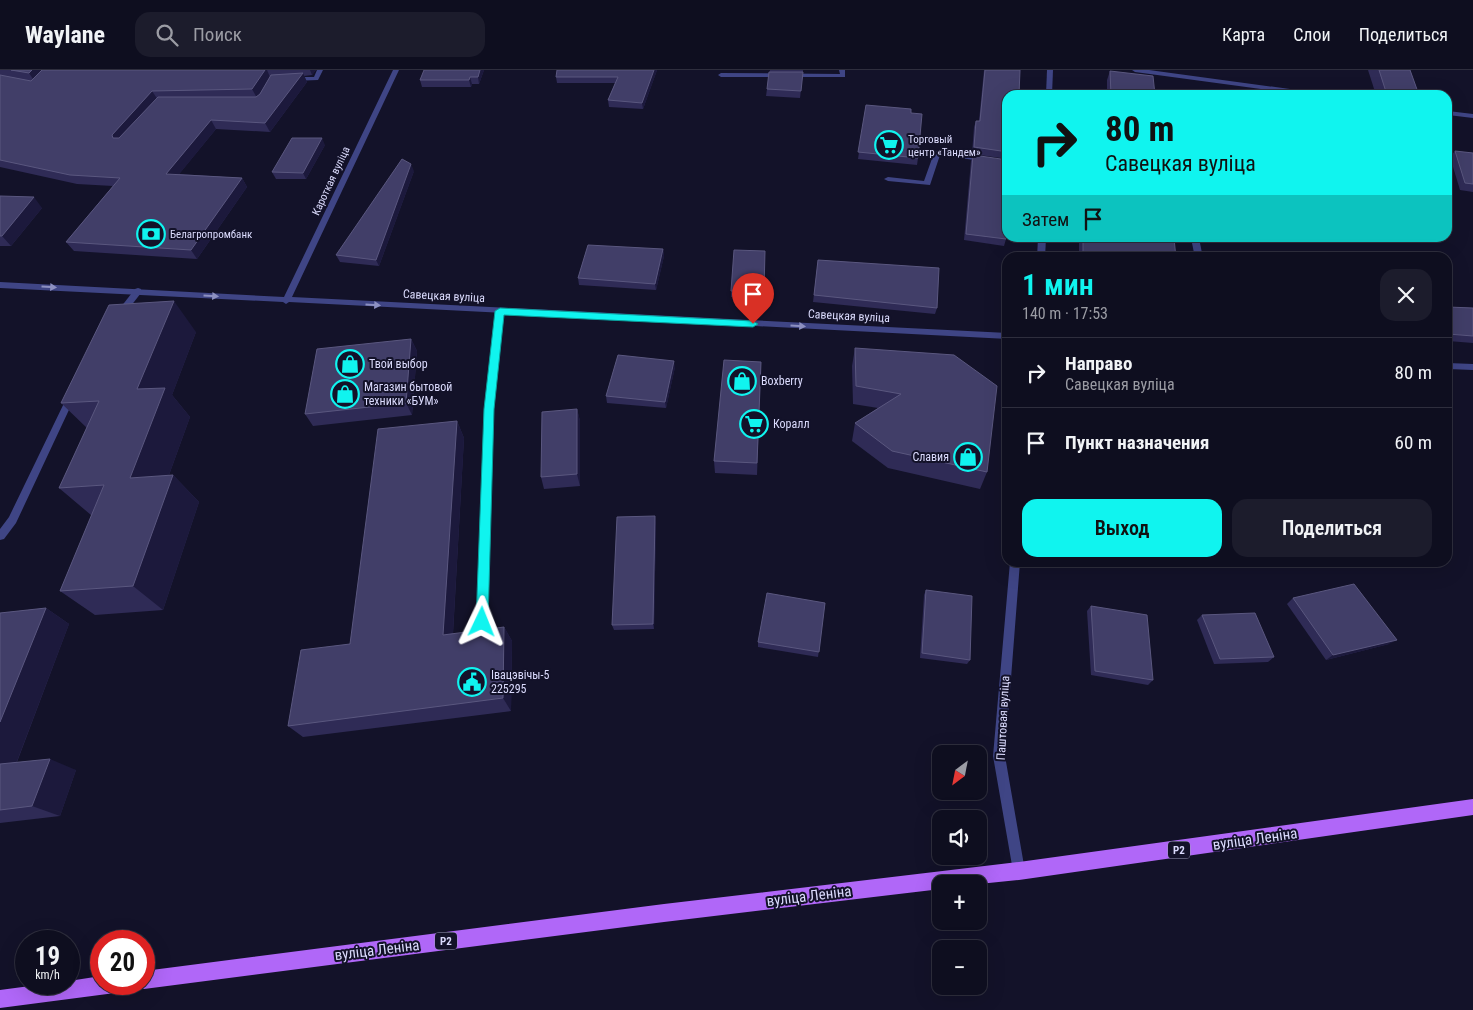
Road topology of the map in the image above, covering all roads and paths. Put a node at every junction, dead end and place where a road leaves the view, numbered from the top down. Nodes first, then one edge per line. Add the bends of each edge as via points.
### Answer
1 (320, 70) edge
2 (396, 70) edge
3 (842, 70) edge
4 (1050, 70) edge
5 (1139, 70) edge
6 (722, 75) dead end
7 (281, 80) edge
8 (1049, 90) edge
9 (1259, 90) edge
10 (1452, 113) edge
11 (1473, 116) edge
12 (1002, 161) edge
13 (888, 179) dead end
14 (0, 285) edge
15 (138, 291) junction
16 (286, 301) junction
17 (500, 311) junction
18 (116, 320) edge
19 (1002, 336) edge
20 (1452, 366) edge
21 (1473, 367) edge
22 (75, 389) edge
23 (0, 536) edge
24 (1015, 567) edge
25 (482, 622) dead end
26 (1473, 807) edge
27 (1020, 871) junction
28 (155, 979) edge
29 (90, 987) edge
30 (0, 999) edge

1 - 7 street via 316,79
2 - 16 street, Кароткая вуліца
3 - 6 street via 843,76
4 - 8 street
5 - 9 street
10 - 11 street
12 - 13 street via 937,153 927,183
14 -> 15 street, Савецкая вуліца
15 -> 16 street, Савецкая вуліца
15 - 18 street
16 -> 17 street, Савецкая вуліца
17 -> 19 street, Савецкая вуліца
17 - 25 street via 489,409
20 - 21 street
22 - 23 street via 13,520
24 - 27 street, Паштовая вуліца via 999,756
26 - 27 main road, вуліца Леніна / Р2
27 - 28 main road, вуліца Леніна / Р2
29 - 30 main road

